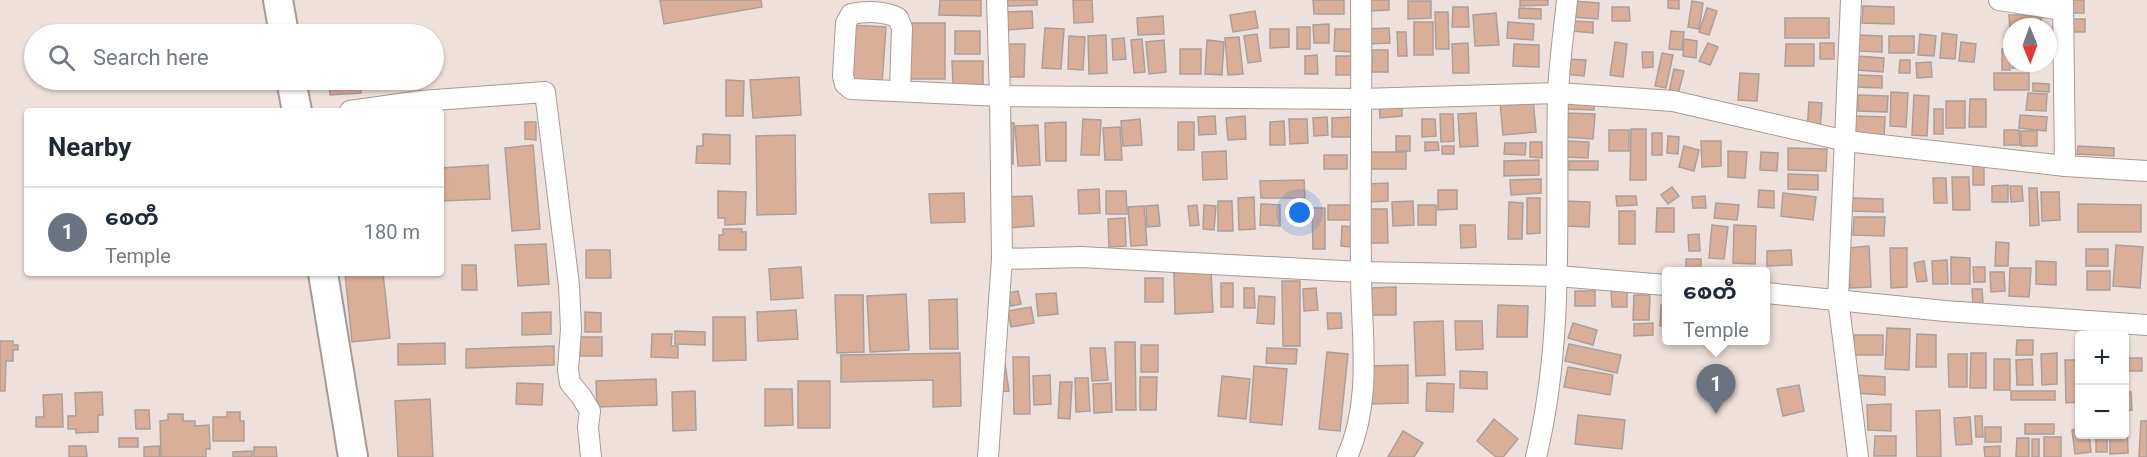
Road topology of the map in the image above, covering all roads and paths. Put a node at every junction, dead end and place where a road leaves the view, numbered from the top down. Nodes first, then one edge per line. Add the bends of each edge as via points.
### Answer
1 (278, 0) edge
2 (997, 0) edge
3 (1361, 0) edge
4 (1567, 0) edge
5 (1851, 0) edge
6 (1999, 0) edge
7 (2062, 5) edge
8 (282, 24) edge
9 (293, 90) edge
10 (900, 91) junction
11 (1558, 93) junction
12 (1000, 96) junction
13 (1362, 99) junction
14 (296, 108) edge
15 (372, 108) edge
16 (1846, 141) junction
17 (2065, 166) junction
18 (2147, 171) edge
19 (1002, 259) junction
20 (1361, 272) junction
21 (323, 276) edge
22 (1557, 276) junction
23 (1662, 285) edge
24 (1770, 293) edge
25 (1838, 299) junction
26 (2147, 325) edge
27 (353, 457) edge
28 (591, 457) edge
29 (988, 457) edge
30 (1347, 457) edge
31 (1536, 457) edge
32 (1858, 457) edge

1 - 8 street
2 - 12 street
3 - 13 street
4 - 11 street
5 - 16 street
6 - 7 street
7 - 17 street
9 - 14 street
10 - 10 street via 851,89 845,84 846,23 851,14 891,14 898,18 902,28
10 - 12 street
11 - 13 street
11 - 16 street via 1673,101
11 - 22 street
12 - 13 street
12 - 19 street
13 - 20 street
15 - 28 street via 545,92 569,285 569,376 590,411
16 - 17 street
16 - 25 street
17 - 18 street
19 - 20 street via 1081,257
19 - 29 street
20 - 22 street
20 - 30 street via 1363,386 1359,422
21 - 27 street
22 - 23 street
22 - 31 street via 1545,420
24 - 25 street
25 - 26 street
25 - 32 street

